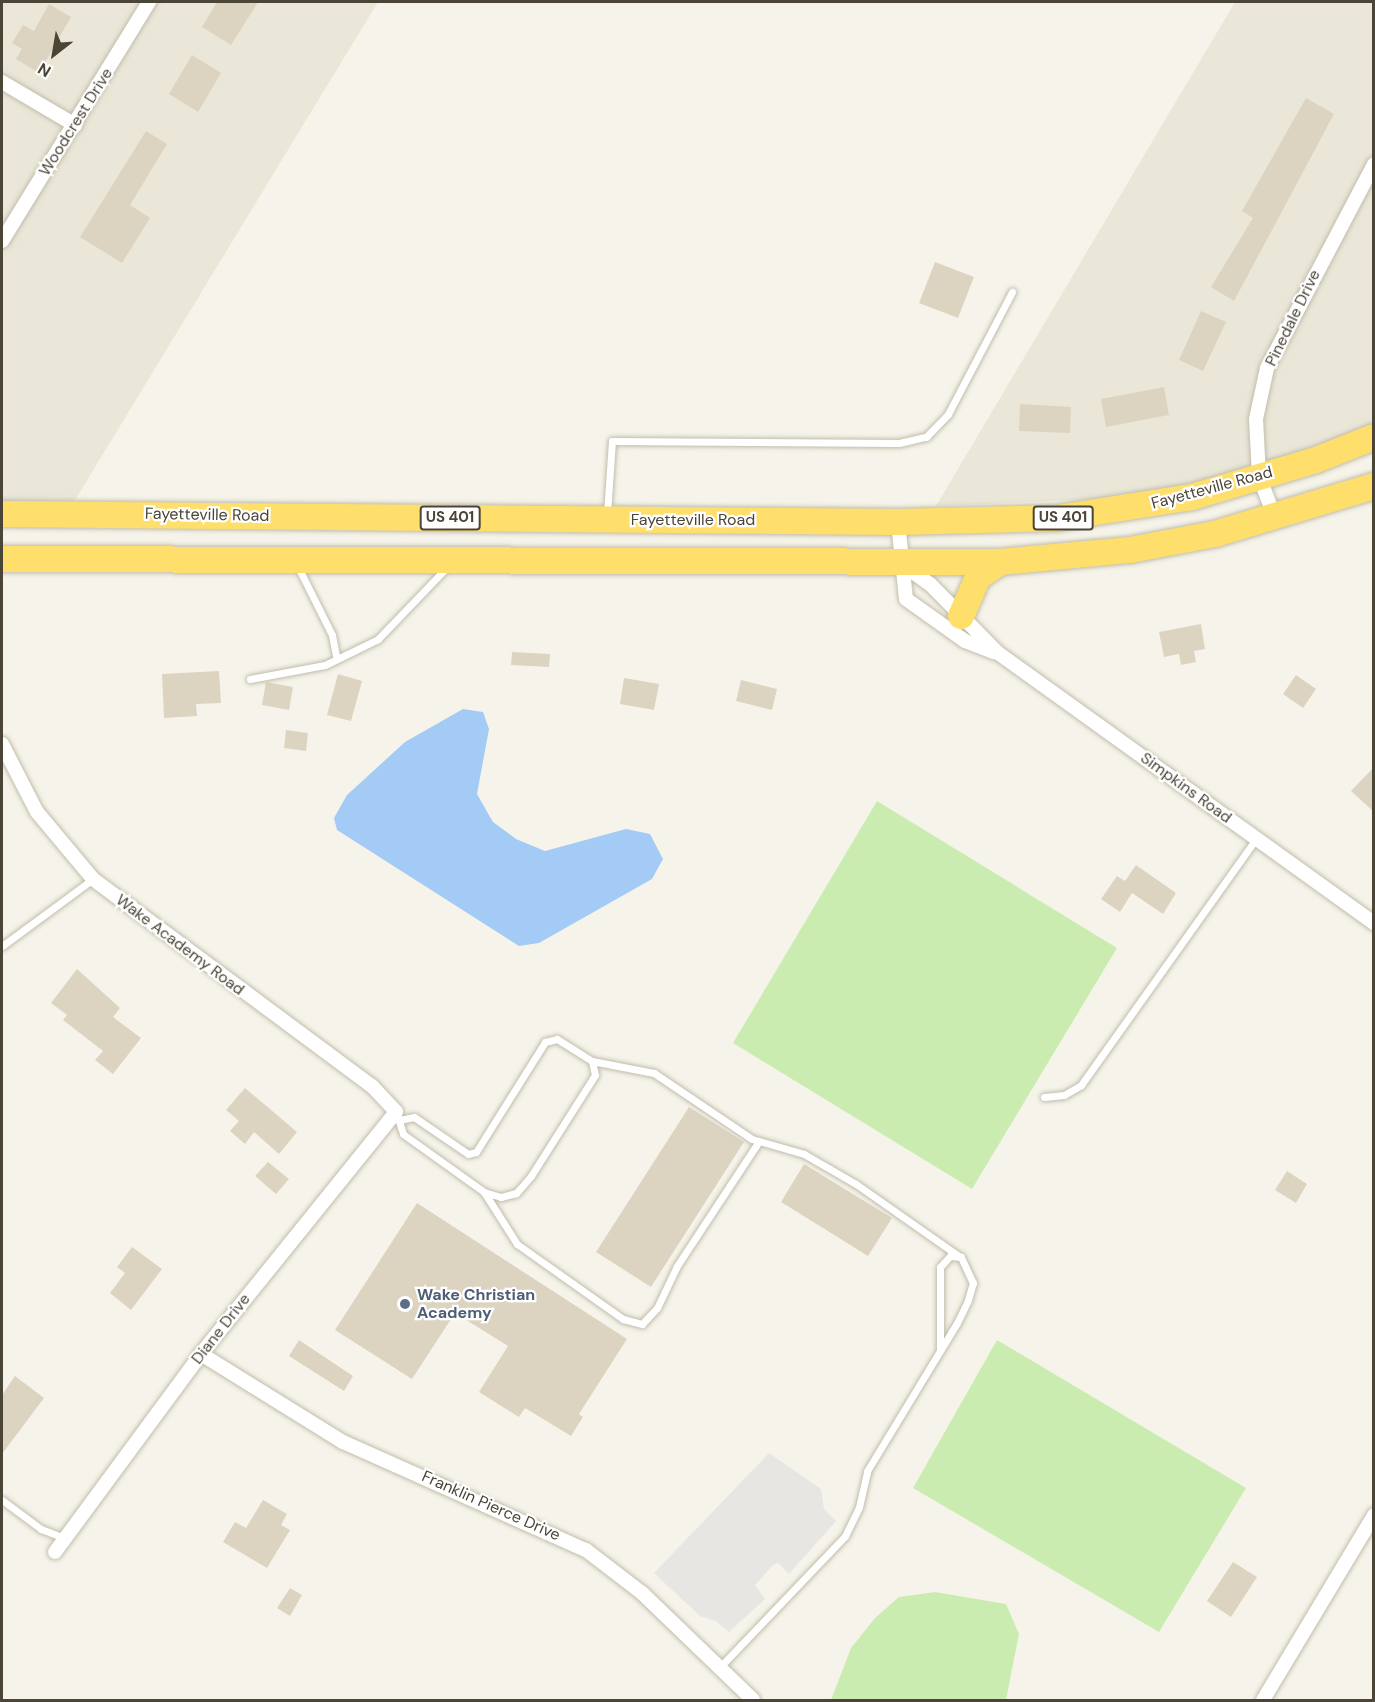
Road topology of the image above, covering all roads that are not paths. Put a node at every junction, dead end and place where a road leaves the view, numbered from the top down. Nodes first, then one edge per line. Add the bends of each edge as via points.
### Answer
1 (149, 2) edge
2 (2, 82) edge
3 (75, 125) junction
4 (1374, 164) edge
5 (2, 241) edge
6 (1012, 292) dead end
7 (1374, 437) edge
8 (1259, 476) junction
9 (1374, 486) edge
10 (2, 514) edge
11 (1275, 518) junction
12 (607, 519) junction
13 (897, 522) junction
14 (2, 559) edge
15 (294, 560) junction
16 (453, 561) junction
17 (1000, 562) junction
18 (900, 563) junction
19 (961, 616) junction
20 (998, 653) junction
21 (336, 656) junction
22 (250, 679) dead end
23 (2, 744) edge
24 (1256, 839) junction
25 (93, 879) junction
26 (1374, 923) edge
27 (2, 946) edge
28 (592, 1061) junction
29 (1044, 1097) dead end
30 (397, 1116) junction
31 (759, 1141) junction
32 (484, 1192) junction
33 (961, 1257) junction
34 (940, 1350) junction
35 (201, 1354) junction
36 (2, 1500) edge
37 (1374, 1515) edge
38 (65, 1538) junction
39 (55, 1552) dead end
40 (719, 1668) junction
41 (753, 1701) edge
42 (1263, 1701) edge

1 - 3 street, Woodcrest Drive
2 - 3 street
3 - 5 street, Woodcrest Drive
4 - 8 street, Pinedale Drive via 1267,368 1256,419
6 - 12 lane via 948,414 926,437 898,443 612,441
7 - 8 highway, Fayetteville Road / US 401
8 - 11 street, Pinedale Drive
8 - 13 highway, Fayetteville Road / US 401 via 1192,497 1058,518
9 - 11 highway, US 401
10 - 12 highway, Fayetteville Road / US 401
11 - 17 highway, US 401 via 1130,550
12 - 13 highway, Fayetteville Road / US 401
13 - 18 street, Simpkins Road
14 - 15 highway, US 401
15 - 16 highway, US 401
15 - 21 lane via 332,635
16 - 18 highway, US 401
16 - 21 lane via 378,639
17 - 18 highway, US 401
17 - 19 highway via 978,577
18 - 19 street, Simpkins Road via 930,584
18 - 20 street, Simpkins Road via 906,599 965,641
19 - 20 street, Simpkins Road
20 - 24 street, Simpkins Road
21 - 22 lane via 325,665
23 - 25 street, Wake Academy Road via 37,812
24 - 26 street, Simpkins Road
24 - 29 lane via 1081,1085 1064,1095
25 - 27 lane
25 - 30 street, Wake Academy Road via 372,1086
28 - 30 lane via 557,1039 545,1042 476,1152 468,1154 414,1117
28 - 31 lane via 654,1073
28 - 32 lane via 595,1075 531,1176 516,1193 501,1197
30 - 32 lane via 403,1134
30 - 35 street, Diane Drive
31 - 32 lane via 676,1266 657,1308 642,1324 623,1319 517,1244
31 - 33 lane via 804,1154 901,1213
33 - 34 lane via 973,1283
33 - 34 lane via 950,1256 940,1267
34 - 40 lane via 867,1471 859,1507 845,1536
35 - 38 street, Diane Drive
35 - 40 street, Franklin Pierce Drive via 343,1442 586,1550 642,1593
36 - 38 lane via 40,1529
37 - 42 street
38 - 39 street, Diane Drive
40 - 41 street, Franklin Pierce Drive

